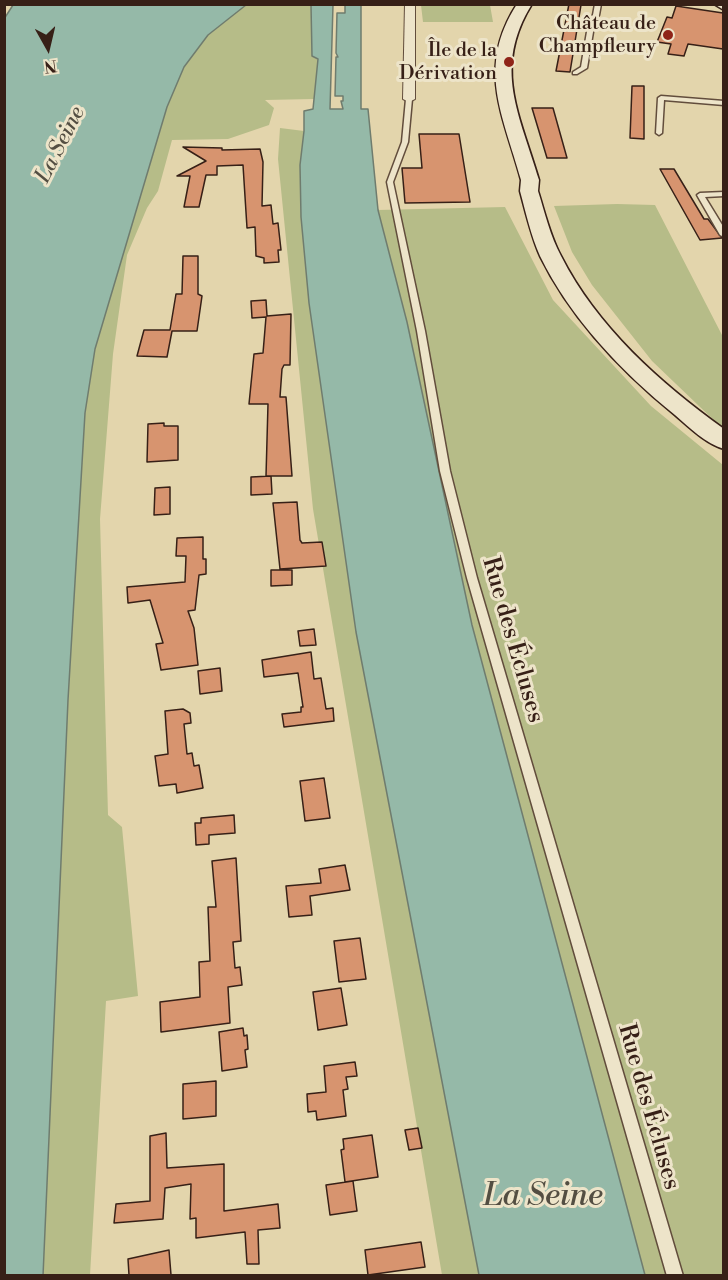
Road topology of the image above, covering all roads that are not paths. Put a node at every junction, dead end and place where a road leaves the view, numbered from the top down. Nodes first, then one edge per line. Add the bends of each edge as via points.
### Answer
1 (410, 4) edge
2 (520, 4) edge
3 (525, 4) edge
4 (598, 4) edge
5 (575, 73) dead end
6 (409, 99) joint
7 (723, 104) edge
8 (659, 133) dead end
9 (529, 191) junction
10 (723, 194) edge
11 (723, 233) edge
12 (723, 441) edge
13 (675, 1275) edge

1 - 6 street, Rue des Écluses
2 - 9 main road via 502,37 495,80 515,162
3 - 9 main road via 507,37 501,73 530,180
4 - 5 lane via 585,68
6 - 13 lane, Rue des Écluses via 405,142 390,182 445,471 470,573
7 - 8 lane via 660,98
9 - 12 main road via 551,255 598,327 657,387
10 - 11 lane via 699,195

